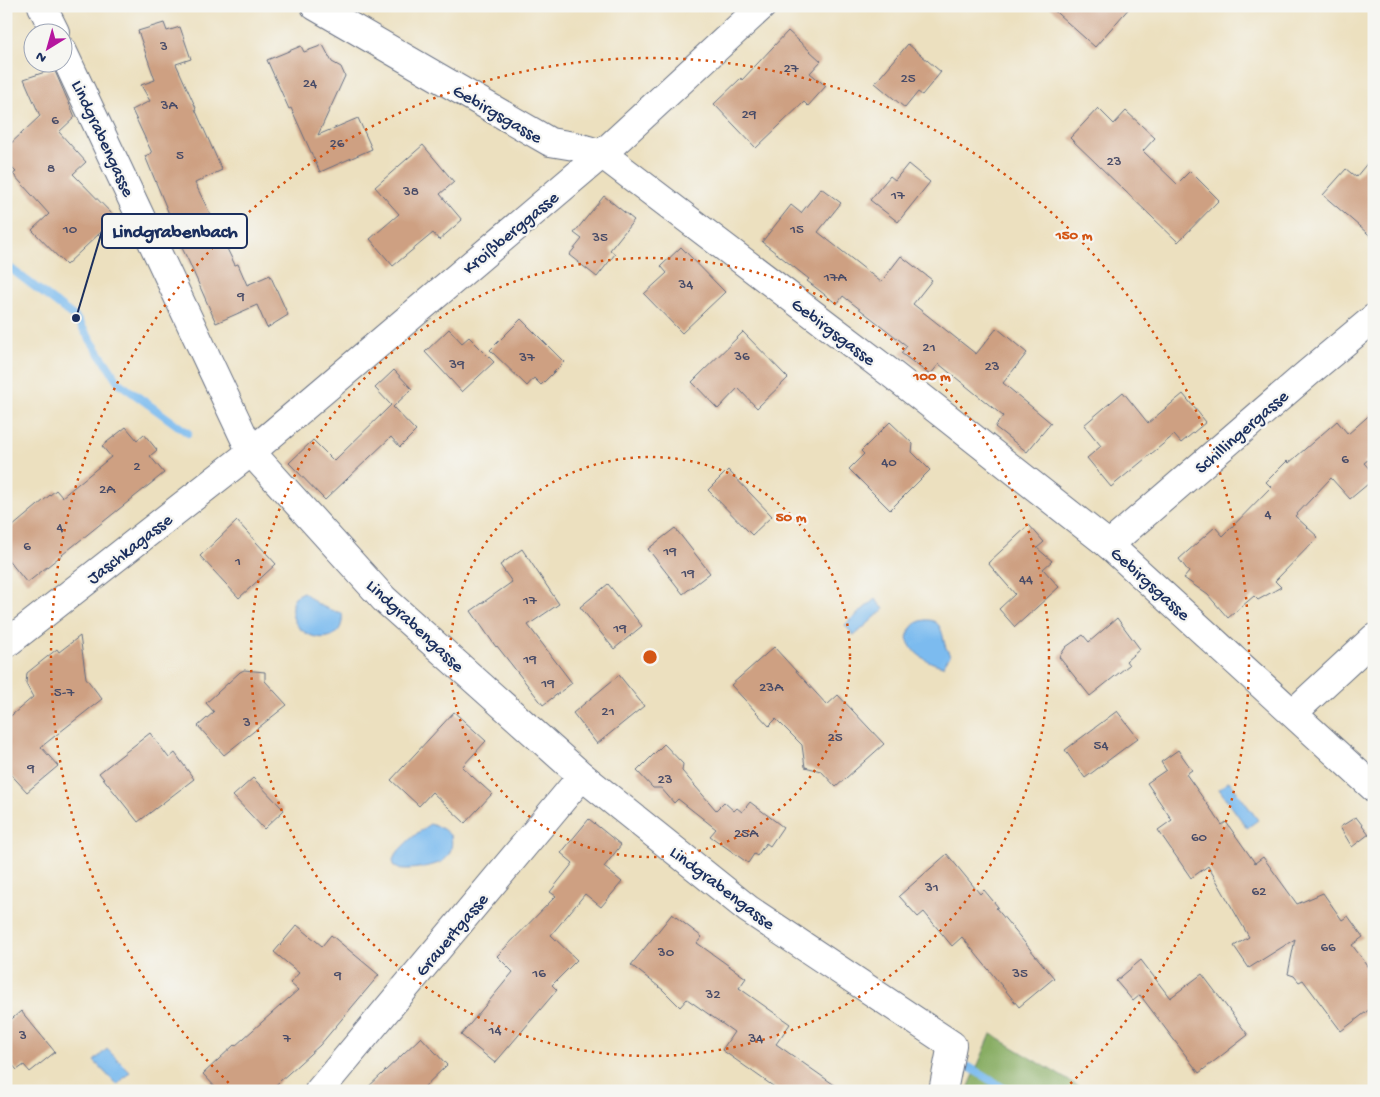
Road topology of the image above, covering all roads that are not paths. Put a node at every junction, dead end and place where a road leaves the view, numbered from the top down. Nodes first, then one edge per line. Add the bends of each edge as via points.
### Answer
1 (42, 6) edge
2 (314, 6) edge
3 (762, 6) edge
4 (49, 22) edge
5 (72, 71) edge
6 (602, 154) junction
7 (1374, 318) edge
8 (251, 452) junction
9 (1109, 545) junction
10 (1374, 638) edge
11 (6, 644) edge
12 (1293, 713) junction
13 (582, 776) junction
14 (1374, 788) edge
15 (319, 1091) edge
16 (942, 1091) edge

1 - 4 street
2 - 6 street, Gebirgsgasse via 550,142
3 - 6 street, Kroißberggasse
5 - 8 street, Lindgrabengasse
6 - 8 street, Kroißberggasse
6 - 9 street, Gebirgsgasse via 893,375
7 - 9 street, Schillingergasse
8 - 11 street, Jaschkagasse
8 - 13 street, Lindgrabengasse via 384,599
9 - 12 street, Gebirgsgasse
10 - 12 street
12 - 14 street, Gebirgsgasse
13 - 15 street, Grauertgasse
13 - 16 street, Lindgrabengasse via 748,909 952,1045

